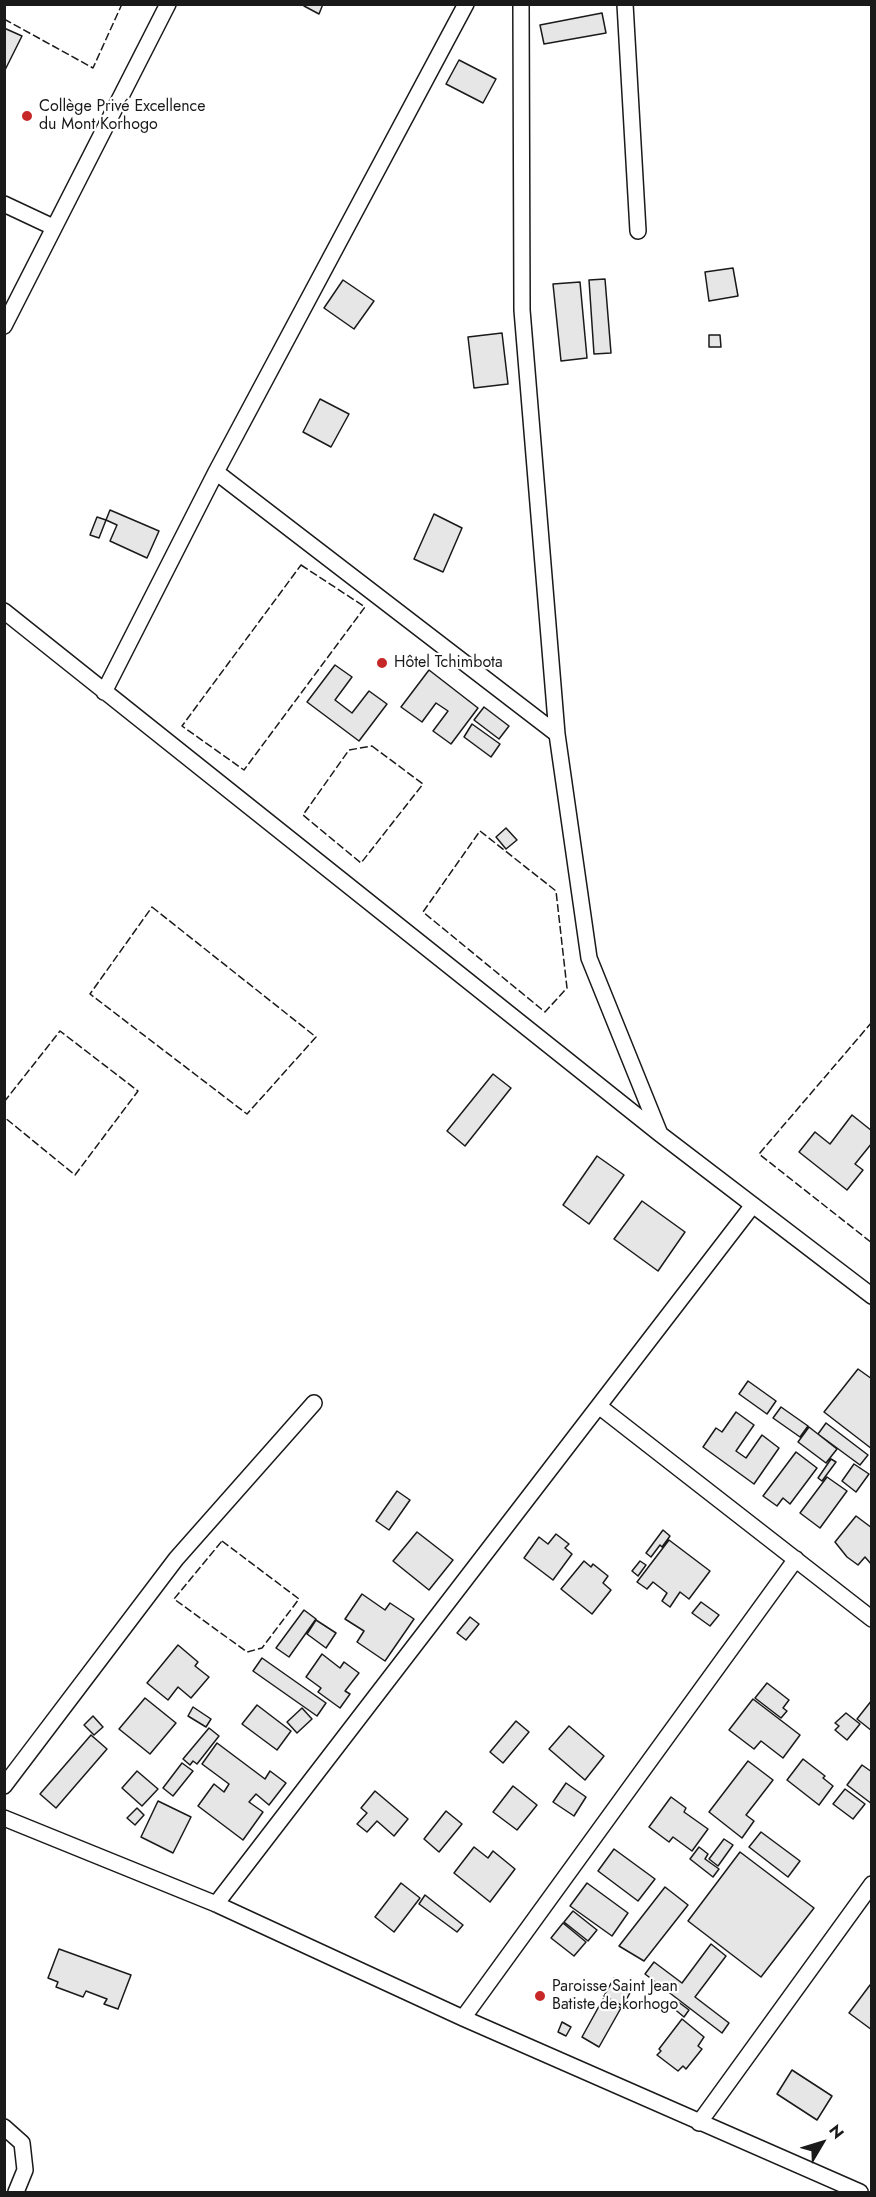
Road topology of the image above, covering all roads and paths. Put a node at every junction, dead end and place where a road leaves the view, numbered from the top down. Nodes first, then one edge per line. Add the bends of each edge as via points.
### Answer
1 (168, 4) edge
2 (466, 4) edge
3 (521, 4) edge
4 (626, 4) edge
5 (4, 204) edge
6 (53, 227) junction
7 (638, 231) dead end
8 (4, 326) edge
9 (216, 472) junction
10 (4, 611) edge
11 (104, 692) junction
12 (557, 734) junction
13 (660, 1134) junction
14 (753, 1205) junction
15 (872, 1296) edge
16 (314, 1403) dead end
17 (600, 1407) junction
18 (796, 1559) junction
19 (872, 1619) edge
20 (4, 1786) edge
21 (4, 1818) edge
22 (872, 1884) edge
23 (216, 1904) junction
24 (464, 2018) junction
25 (699, 2123) junction
26 (4, 2127) edge
27 (16, 2193) edge
28 (860, 2193) edge

1 - 6 street
2 - 9 street
3 - 12 street via 522,310
4 - 7 street
5 - 6 street
6 - 8 street
9 - 11 street
9 - 12 street
10 - 11 street
11 - 13 street
12 - 13 street via 589,958
13 - 14 street
14 - 15 street
14 - 17 street
16 - 20 street via 176,1559
17 - 18 street
17 - 23 street
18 - 19 street
18 - 24 street
21 - 23 street
22 - 25 street
23 - 24 street
24 - 25 street
25 - 28 street
26 - 27 street via 22,2143 25,2170

